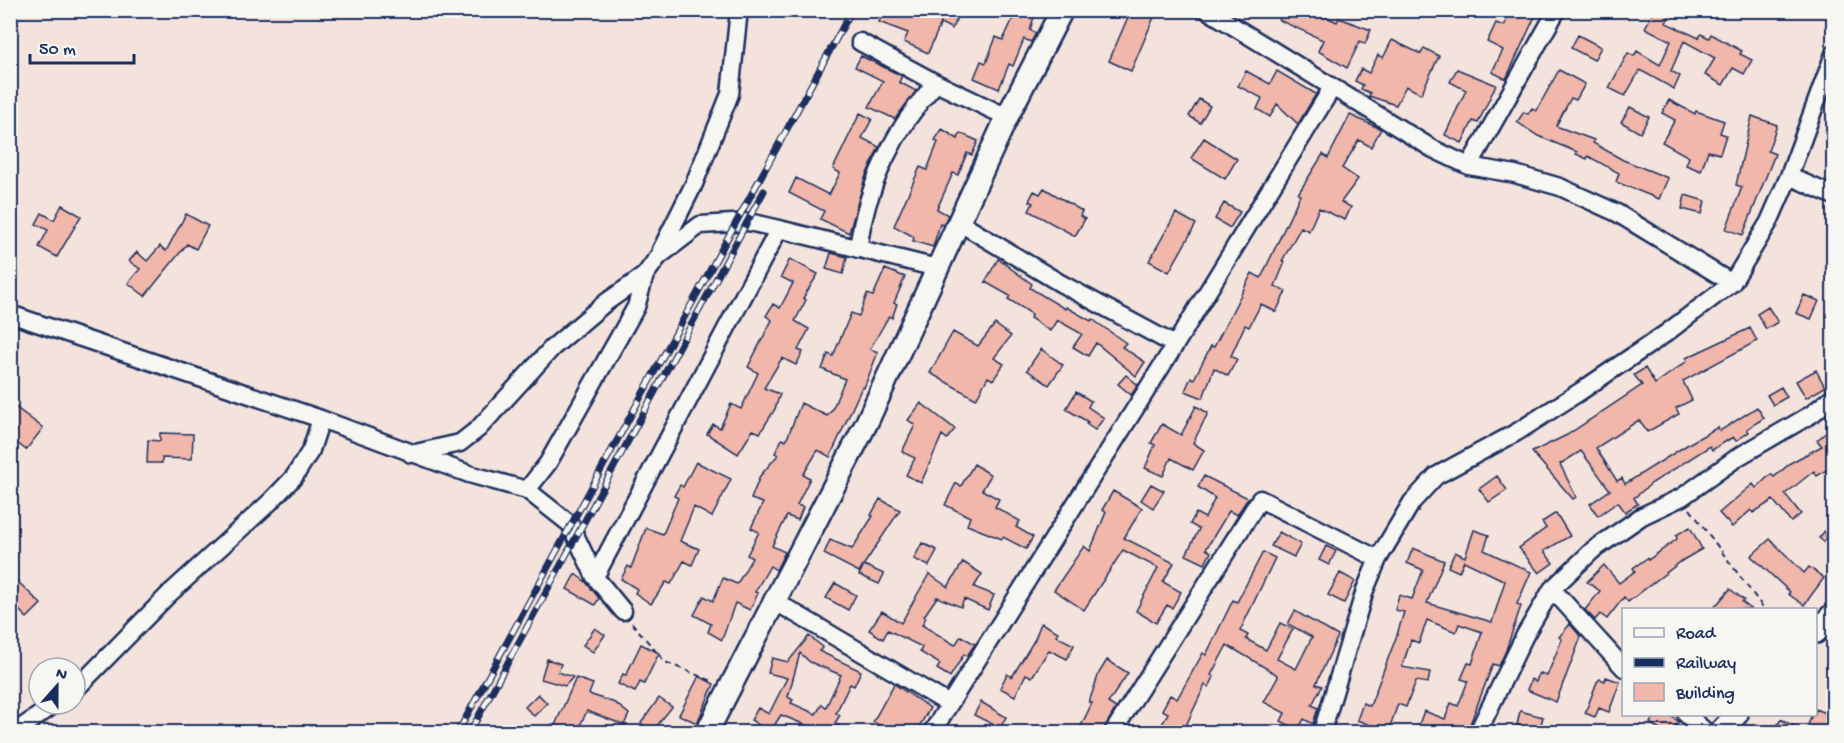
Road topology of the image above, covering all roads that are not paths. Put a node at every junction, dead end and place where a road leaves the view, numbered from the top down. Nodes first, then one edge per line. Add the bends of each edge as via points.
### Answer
1 (739, 10) edge
2 (1062, 10) edge
3 (1207, 10) edge
4 (1557, 10) edge
5 (860, 42) dead end
6 (1833, 54) edge
7 (936, 83) junction
8 (1332, 88) junction
9 (1007, 117) junction
10 (1469, 166) junction
11 (1789, 176) junction
12 (1833, 196) edge
13 (960, 223) junction
14 (779, 229) junction
15 (858, 249) junction
16 (658, 256) junction
17 (937, 268) junction
18 (645, 275) junction
19 (1732, 283) junction
20 (10, 314) edge
21 (1175, 345) junction
22 (1833, 396) edge
23 (321, 419) junction
24 (411, 454) junction
25 (527, 490) junction
26 (1378, 559) junction
27 (595, 576) junction
28 (1552, 588) junction
29 (776, 602) junction
30 (623, 611) road end
31 (1833, 613) edge
32 (1817, 630) edge
33 (1622, 667) edge
34 (87, 678) edge
35 (949, 704) junction
36 (38, 716) edge
37 (1690, 716) edge
38 (1735, 716) edge
39 (15, 732) edge
40 (707, 732) edge
41 (932, 732) edge
42 (1113, 732) edge
43 (1322, 732) edge
44 (1478, 732) edge
45 (1718, 732) edge

1 - 16 street via 730,94 694,184
2 - 9 street
3 - 8 street
4 - 10 street
5 - 7 street
6 - 11 street
7 - 9 street
7 - 15 street via 904,124 879,170 862,219
8 - 10 street
8 - 21 street
9 - 13 street
10 - 19 street via 1560,187 1617,213
11 - 12 street
11 - 19 street via 1753,251
13 - 17 street
13 - 21 street
14 - 15 street
14 - 16 street via 749,222 700,225
14 - 27 street
15 - 17 street
16 - 18 street
17 - 29 street via 867,422
18 - 24 street via 552,348 478,429 460,443
18 - 25 street via 636,307 549,463
19 - 26 street via 1581,391 1517,432 1436,476 1412,502
20 - 23 street
21 - 35 street
22 - 28 street via 1812,414 1738,457 1682,497 1642,516 1593,550
23 - 24 street
23 - 34 street via 311,450 294,477 168,595
24 - 25 street
25 - 27 street via 570,524
26 - 42 street via 1260,499
26 - 43 street
27 - 30 street
28 - 33 street
28 - 44 street
29 - 35 street
29 - 40 street
31 - 32 street
35 - 41 street
36 - 39 street
37 - 45 street
38 - 45 street

